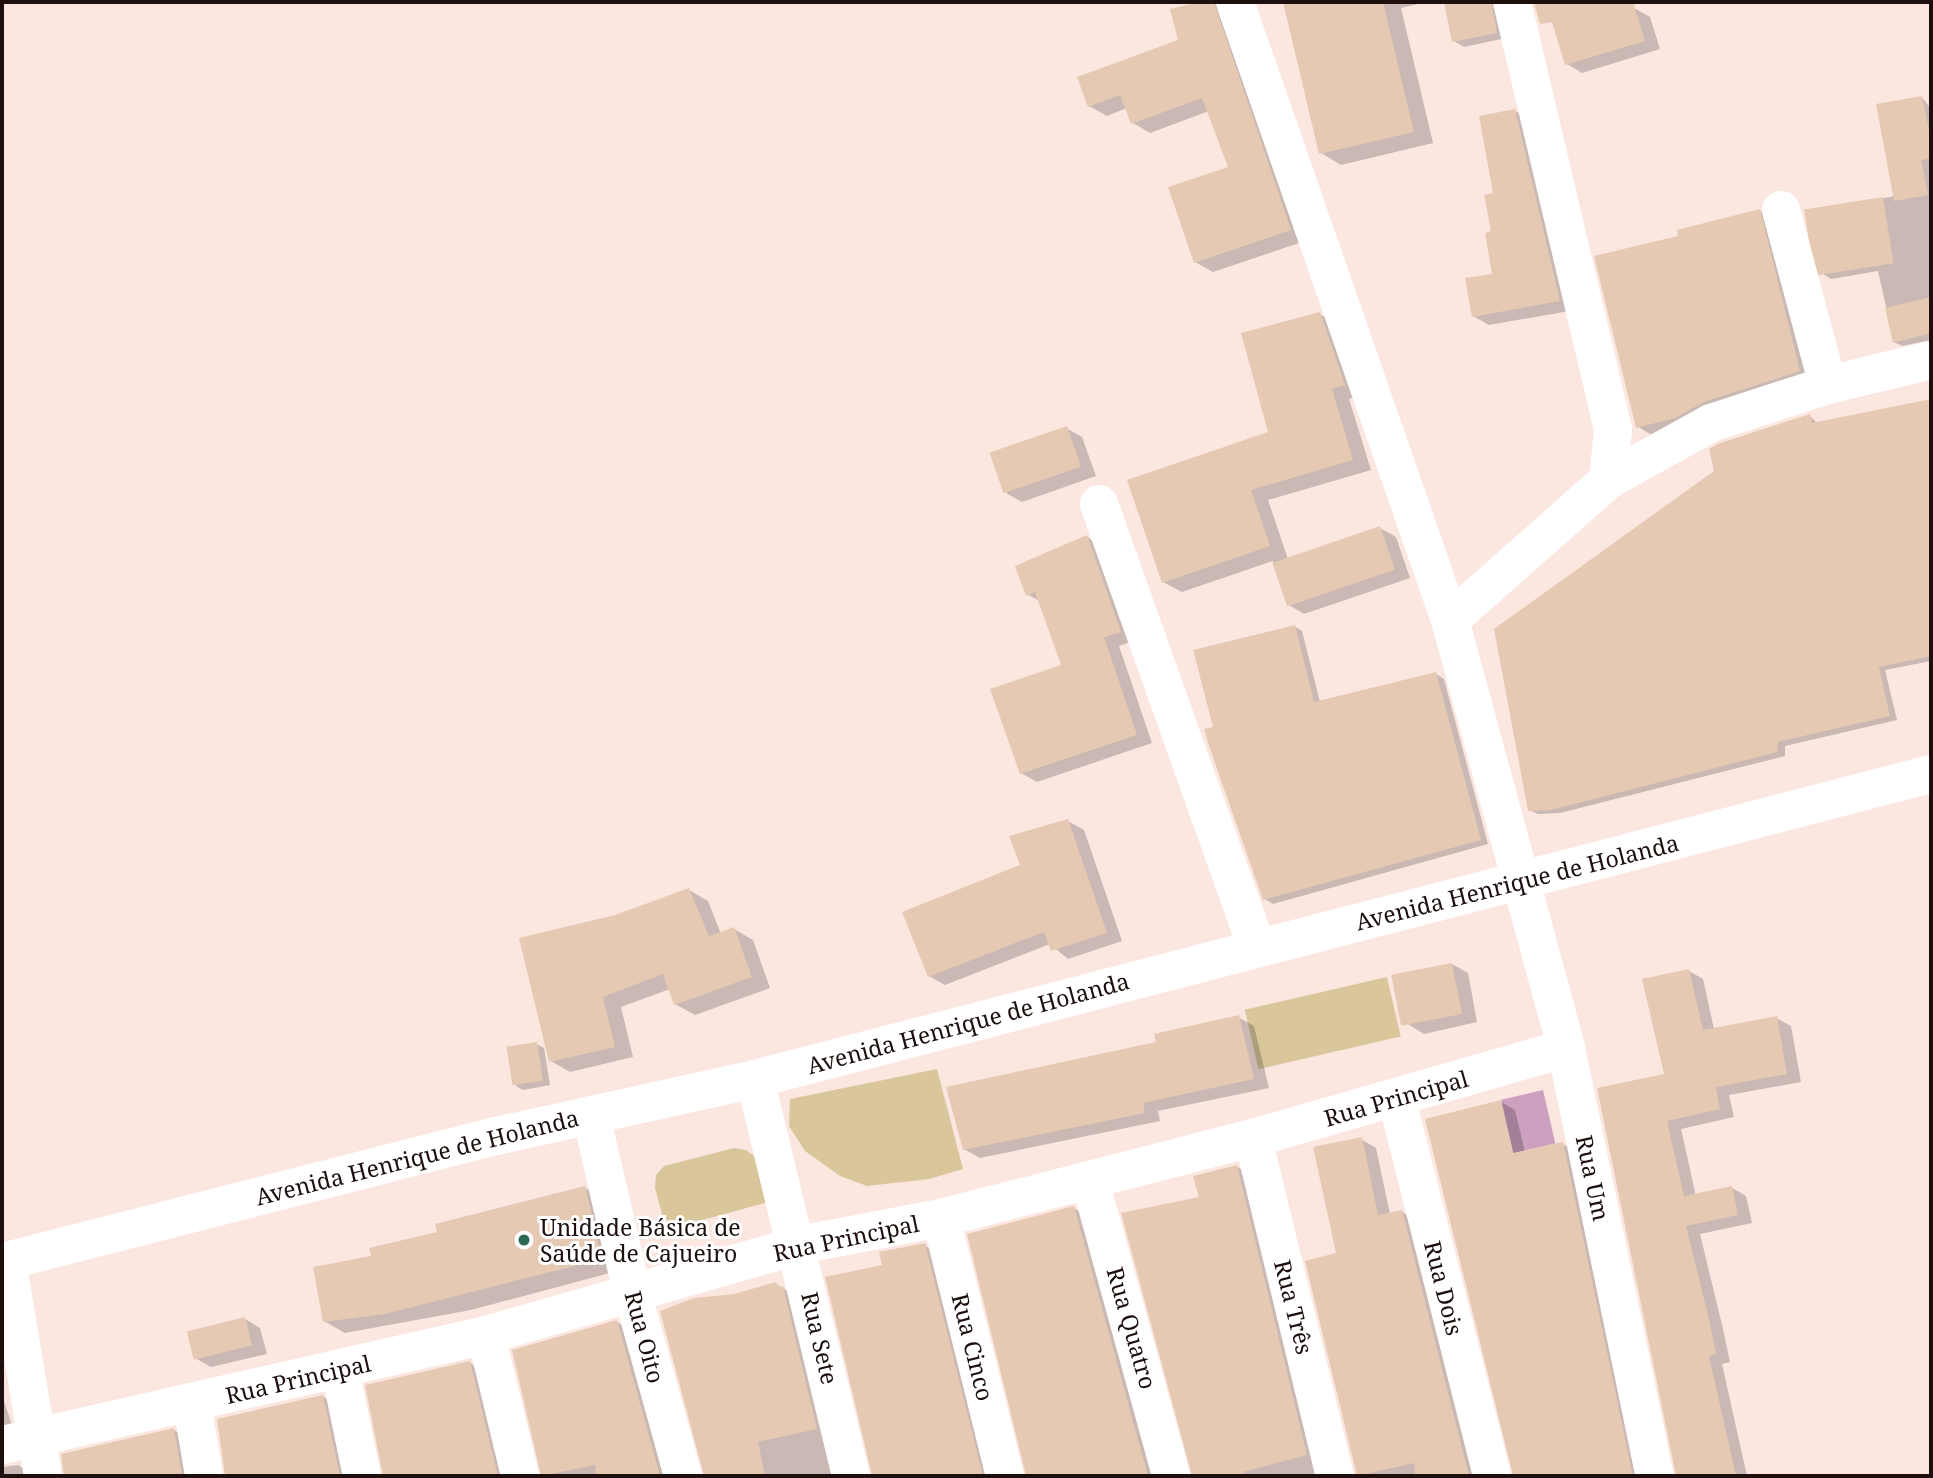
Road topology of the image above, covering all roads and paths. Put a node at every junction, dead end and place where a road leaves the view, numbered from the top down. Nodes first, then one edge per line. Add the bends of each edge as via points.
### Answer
1 (1234, 2) edge
2 (1512, 2) edge
3 (1782, 210) dead end
4 (1931, 360) edge
5 (1828, 385) junction
6 (1608, 480) junction
7 (1099, 504) dead end
8 (1450, 620) junction
9 (1931, 774) edge
10 (1524, 880) junction
11 (1257, 948) junction
12 (1566, 1048) junction
13 (755, 1079) junction
14 (1397, 1100) junction
15 (591, 1115) junction
16 (1253, 1138) junction
17 (1090, 1181) junction
18 (941, 1218) junction
19 (799, 1245) junction
20 (4, 1261) edge
21 (632, 1292) junction
22 (486, 1335) junction
23 (340, 1370) junction
24 (192, 1404) junction
25 (19, 1441) edge
26 (43, 1476) edge
27 (204, 1476) edge
28 (362, 1476) edge
29 (520, 1476) edge
30 (683, 1476) edge
31 (852, 1476) edge
32 (1005, 1476) edge
33 (1171, 1476) edge
34 (1335, 1476) edge
35 (1492, 1476) edge
36 (1655, 1476) edge

1 - 8 street, Rua Um
2 - 6 street via 1614,429
3 - 5 street
4 - 5 street
5 - 6 street via 1711,423
6 - 8 street
7 - 11 street
8 - 10 street, Rua Um
9 - 10 street, Avenida Henrique de Holanda
10 - 11 street, Avenida Henrique de Holanda
10 - 12 street, Rua Um
11 - 13 street, Avenida Henrique de Holanda
12 - 14 street, Rua Principal
12 - 36 street, Rua Um
13 - 15 street, Avenida Henrique de Holanda
13 - 19 street, Rua Sete
14 - 16 street, Rua Principal
14 - 35 street, Rua Dois
15 - 20 street, Avenida Henrique de Holanda
15 - 21 street, Rua Oito
16 - 17 street, Rua Principal
16 - 34 street, Rua Três
17 - 18 street, Rua Principal
17 - 33 street, Rua Quatro
18 - 19 street, Rua Principal
18 - 32 street, Rua Cinco
19 - 21 street, Rua Principal
19 - 31 street, Rua Sete
20 - 25 street
21 - 22 street, Rua Principal
21 - 30 street, Rua Oito
22 - 23 street, Rua Principal
22 - 29 street
23 - 24 street, Rua Principal
23 - 28 street
24 - 25 street, Rua Principal
24 - 27 street
25 - 26 street

